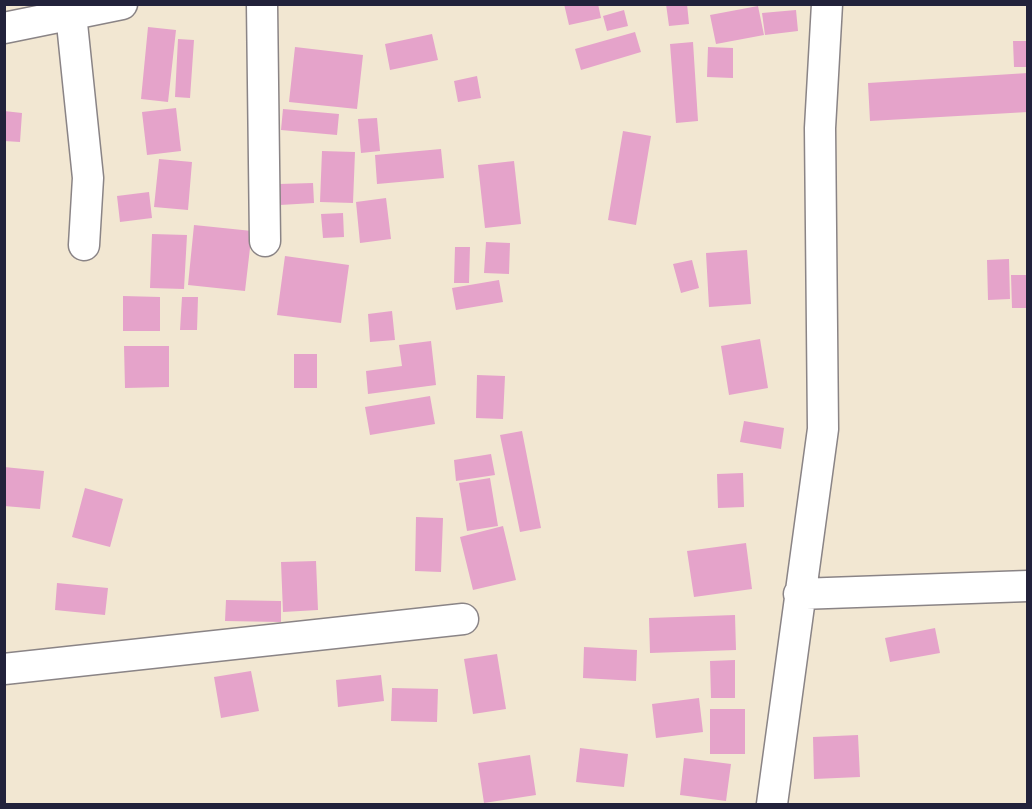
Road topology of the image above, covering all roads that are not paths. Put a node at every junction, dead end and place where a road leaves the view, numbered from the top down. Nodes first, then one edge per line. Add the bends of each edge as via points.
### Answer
1 (122, 4) edge
2 (262, 4) edge
3 (827, 4) edge
4 (71, 9) edge
5 (4, 28) edge
6 (265, 241) dead end
7 (84, 245) dead end
8 (1028, 586) edge
9 (799, 594) junction
10 (463, 619) dead end
11 (4, 669) edge
12 (772, 804) edge

1 - 4 street
2 - 6 street
3 - 9 street via 820,128 823,429
4 - 5 street
4 - 7 street via 88,178
8 - 9 street
9 - 12 street
10 - 11 street

